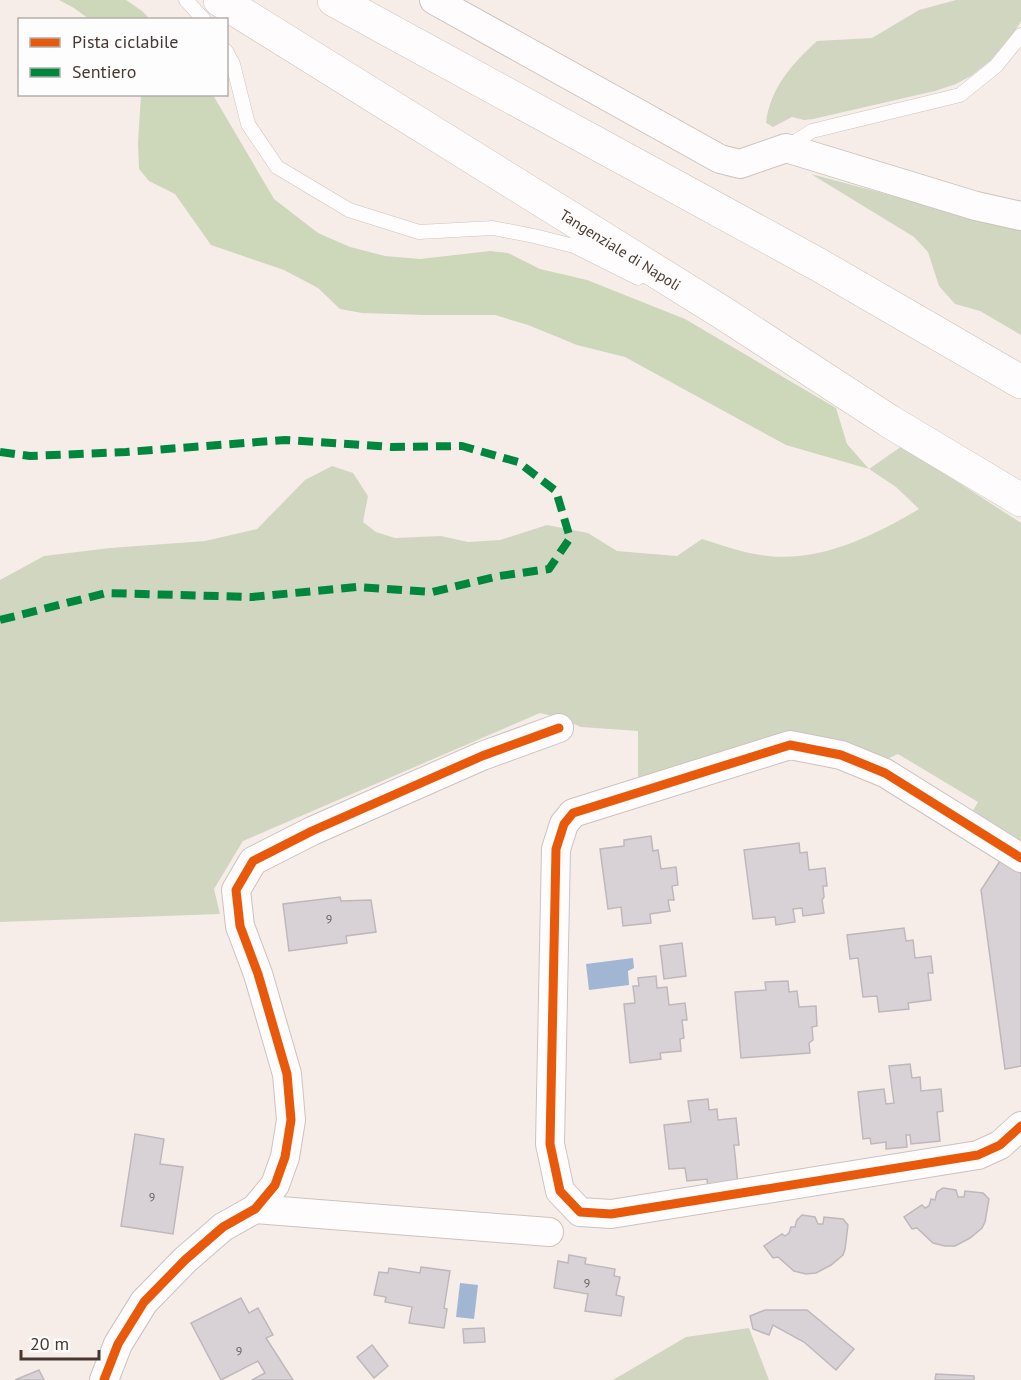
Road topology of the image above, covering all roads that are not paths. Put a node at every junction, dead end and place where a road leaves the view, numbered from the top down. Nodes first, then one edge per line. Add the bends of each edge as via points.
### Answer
1 (186, 0) edge
2 (220, 0) edge
3 (334, 0) edge
4 (434, 0) edge
5 (202, 18) edge
6 (1021, 35) edge
7 (228, 54) edge
8 (786, 148) junction
9 (1021, 216) edge
10 (723, 313) junction
11 (1021, 382) edge
12 (1021, 500) edge
13 (559, 728) dead end
14 (1021, 858) edge
15 (1021, 1126) edge
16 (255, 1209) junction
17 (549, 1232) dead end
18 (104, 1380) edge

1 - 5 lane
2 - 10 highway, Tangenziale di Napoli
3 - 11 highway via 819,265
4 - 8 street via 720,159 740,164
6 - 8 lane via 996,66 960,95 812,131
7 - 10 lane via 234,64 248,124 277,167 349,210 419,232 492,228 574,246
8 - 9 street via 975,206
10 - 12 highway, Tangenziale di Napoli via 889,421
13 - 16 street via 482,756 322,826 253,861 236,890 240,926 287,1074 291,1120 285,1157 275,1185
14 - 15 street via 885,773 841,755 790,745 573,813 564,824 556,849 550,1144 560,1191 580,1212 612,1214 978,1155 1000,1145
16 - 17 street
16 - 18 street via 223,1227 144,1302 118,1344

